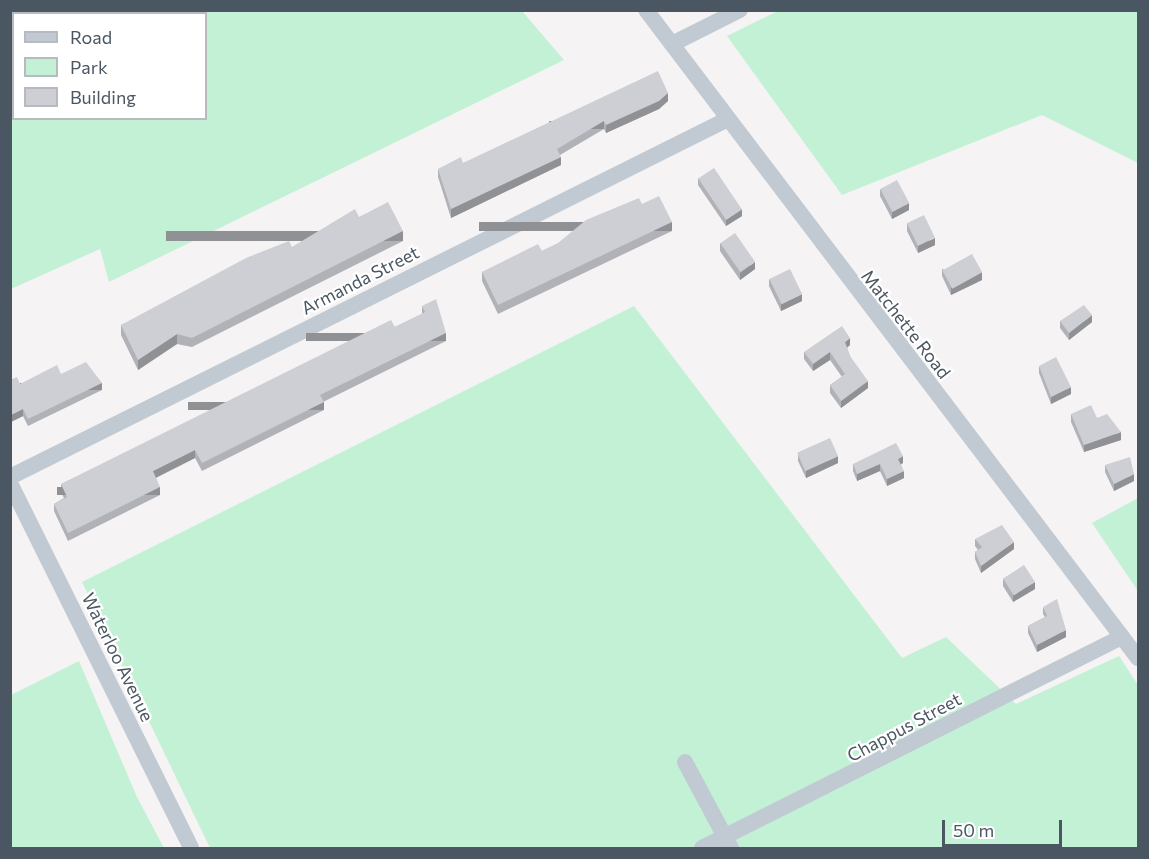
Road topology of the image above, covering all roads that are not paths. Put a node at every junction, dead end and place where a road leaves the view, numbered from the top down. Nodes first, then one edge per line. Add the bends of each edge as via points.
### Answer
1 (646, 10) edge
2 (740, 10) edge
3 (672, 44) junction
4 (728, 119) junction
5 (10, 477) edge
6 (10, 483) edge
7 (1122, 637) junction
8 (1138, 658) edge
9 (685, 762) dead end
10 (728, 843) edge
11 (191, 849) edge
12 (702, 849) edge

1 - 3 street, Matchette Road
2 - 3 street
3 - 4 street, Matchette Road
4 - 5 street, Armanda Street
4 - 7 street, Matchette Road
6 - 11 street, Waterloo Avenue
7 - 8 street, Matchette Road
7 - 10 street, Chappus Street
9 - 10 street
10 - 12 street, Chappus Street

